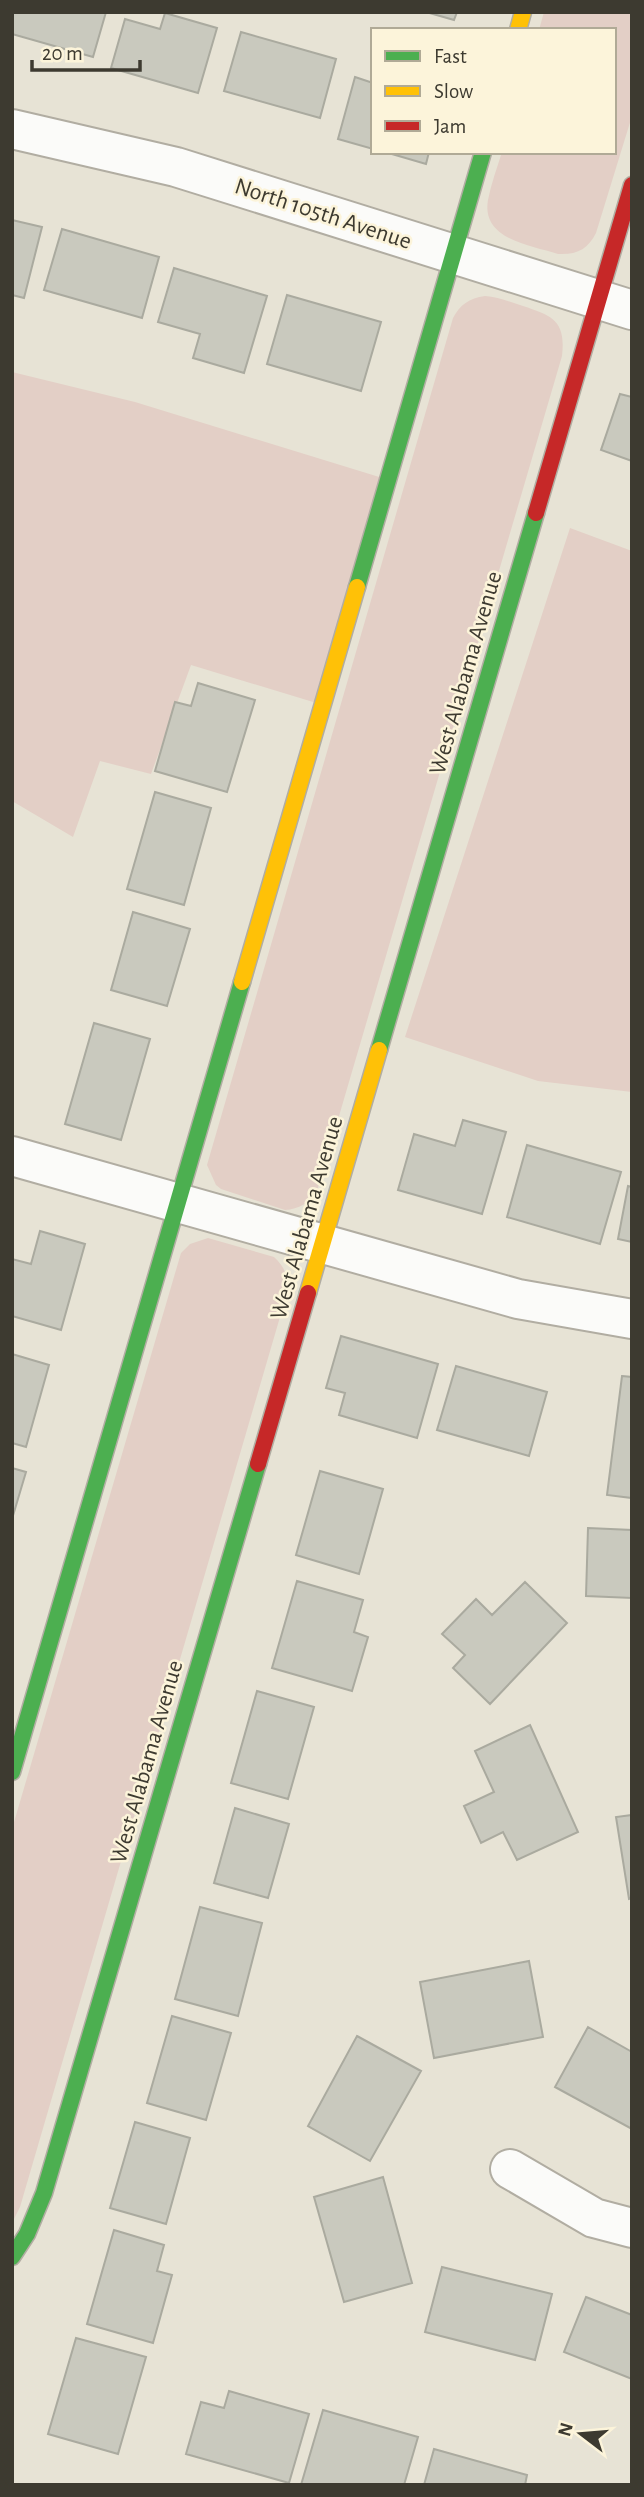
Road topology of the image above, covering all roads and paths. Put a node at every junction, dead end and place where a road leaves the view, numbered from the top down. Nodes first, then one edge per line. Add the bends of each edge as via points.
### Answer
1 (12, 129) edge
2 (482, 154) edge
3 (632, 186) edge
4 (454, 255) junction
5 (615, 304) edge
6 (12, 1156) edge
7 (178, 1204) junction
8 (323, 1245) junction
9 (632, 1318) edge
10 (12, 1772) edge
11 (510, 2169) dead end
12 (632, 2228) edge
13 (12, 2258) edge

1 - 4 street, North 105th Avenue via 176,167
2 - 4 street
3 - 5 street, West Alabama Avenue
4 - 5 street, North 105th Avenue
4 - 7 street
5 - 8 street, West Alabama Avenue
6 - 7 street
7 - 8 street
7 - 10 street
8 - 9 street via 518,1299
8 - 13 street, West Alabama Avenue via 44,2193
11 - 12 street via 594,2218

